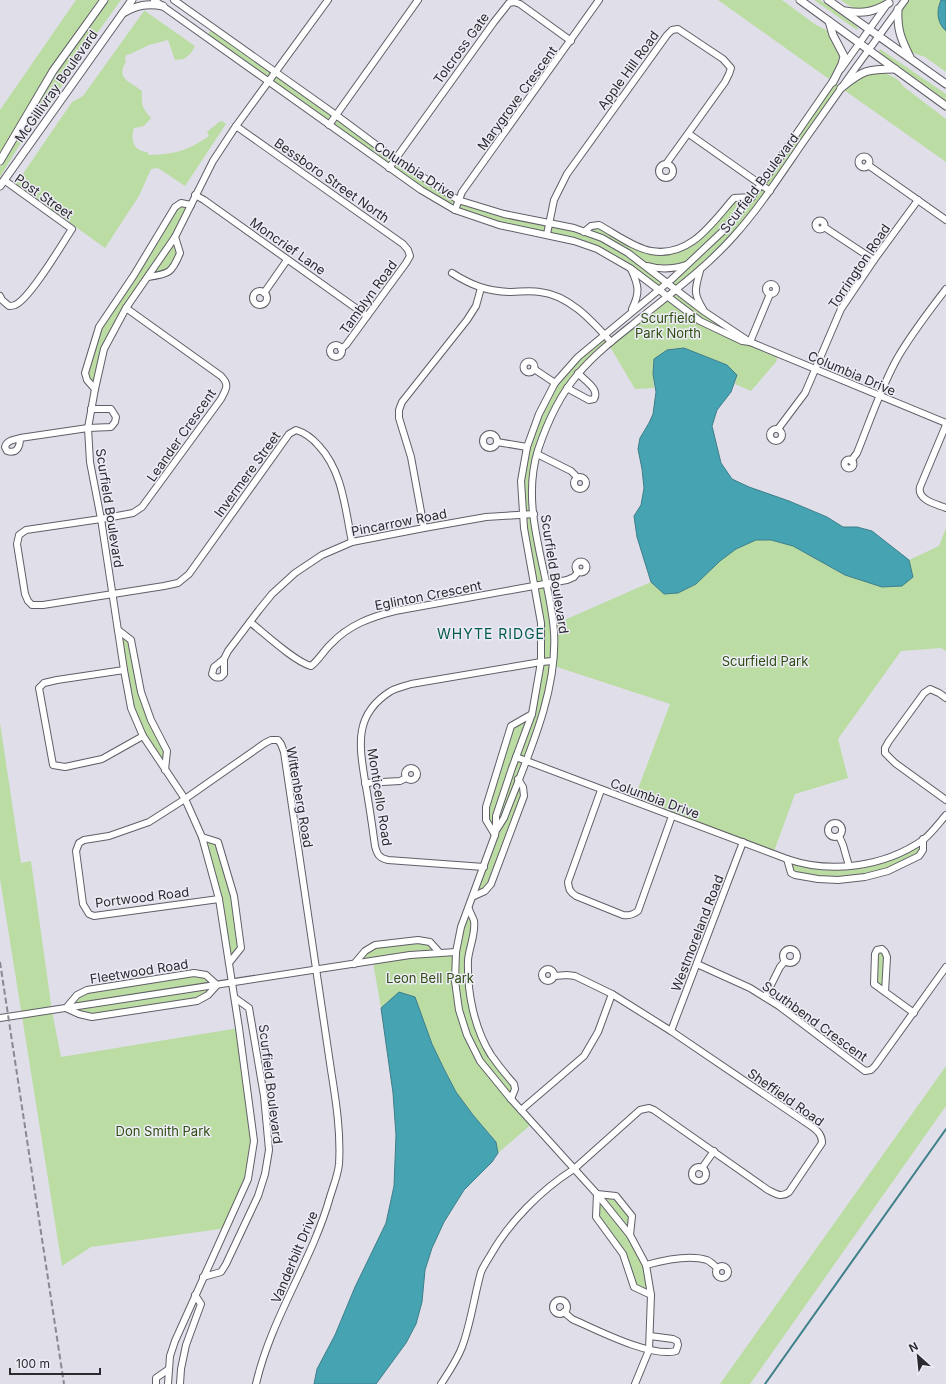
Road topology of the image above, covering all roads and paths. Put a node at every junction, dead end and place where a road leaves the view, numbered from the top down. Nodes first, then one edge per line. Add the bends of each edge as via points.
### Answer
1 (104, 0) edge
2 (132, 0) edge
3 (154, 0) edge
4 (174, 0) edge
5 (328, 0) edge
6 (418, 0) edge
7 (599, 0) edge
8 (800, 0) edge
9 (828, 0) edge
10 (905, 0) edge
11 (890, 1) edge
12 (163, 6) junction
13 (898, 9) junction
14 (843, 10) junction
15 (121, 14) junction
16 (829, 21) junction
17 (869, 29) junction
18 (879, 36) junction
19 (571, 41) junction
20 (860, 42) junction
21 (869, 50) junction
22 (912, 59) junction
23 (895, 69) junction
24 (276, 72) junction
25 (268, 82) junction
26 (833, 82) junction
27 (946, 84) edge
28 (841, 88) junction
29 (946, 106) edge
30 (336, 115) junction
31 (329, 125) junction
32 (236, 126) junction
33 (689, 134) junction
34 (395, 159) junction
35 (0, 161) edge
36 (666, 164) dead end
37 (868, 165) dead end
38 (389, 168) junction
39 (2, 183) edge
40 (761, 185) junction
41 (770, 191) junction
42 (195, 195) junction
43 (752, 197) junction
44 (458, 200) junction
45 (918, 200) junction
46 (191, 205) junction
47 (455, 210) junction
48 (946, 220) edge
49 (550, 223) junction
50 (824, 227) dead end
51 (584, 232) junction
52 (547, 234) junction
53 (175, 237) junction
54 (410, 256) joint
55 (288, 260) junction
56 (874, 260) junction
57 (689, 264) junction
58 (644, 265) junction
59 (630, 268) junction
60 (700, 270) junction
61 (452, 274) dead end
62 (148, 276) junction
63 (667, 282) junction
64 (481, 288) junction
65 (659, 289) junction
66 (946, 289) edge
67 (677, 290) junction
68 (264, 293) dead end
69 (770, 294) dead end
70 (0, 296) edge
71 (668, 296) junction
72 (126, 308) junction
73 (632, 311) junction
74 (705, 312) junction
75 (367, 316) junction
76 (604, 334) junction
77 (611, 342) junction
78 (750, 342) junction
79 (341, 349) dead end
80 (534, 369) dead end
81 (816, 370) junction
82 (578, 373) junction
83 (555, 382) junction
84 (567, 388) junction
85 (95, 389) junction
86 (880, 397) junction
87 (91, 409) junction
88 (946, 424) edge
89 (88, 428) junction
90 (778, 429) dead end
91 (20, 438) dead end
92 (497, 442) dead end
93 (527, 447) junction
94 (537, 454) junction
95 (851, 461) dead end
96 (577, 477) dead end
97 (946, 508) edge
98 (534, 514) junction
99 (522, 515) junction
100 (102, 519) junction
101 (424, 528) junction
102 (352, 542) junction
103 (578, 572) dead end
104 (546, 584) junction
105 (534, 586) junction
106 (113, 595) junction
107 (250, 622) junction
108 (118, 630) junction
109 (224, 659) dead end
110 (553, 661) junction
111 (541, 662) junction
112 (124, 670) junction
113 (946, 698) edge
114 (532, 714) junction
115 (143, 736) junction
116 (516, 757) junction
117 (526, 761) junction
118 (165, 770) junction
119 (406, 778) dead end
120 (518, 779) junction
121 (365, 783) junction
122 (601, 790) junction
123 (185, 799) junction
124 (946, 800) edge
125 (946, 815) edge
126 (672, 816) junction
127 (495, 832) junction
128 (839, 836) dead end
129 (202, 837) junction
130 (923, 839) junction
131 (743, 842) junction
132 (787, 859) junction
133 (849, 866) junction
134 (484, 867) junction
135 (474, 896) junction
136 (219, 899) junction
137 (469, 909) junction
138 (439, 952) junction
139 (456, 952) junction
140 (785, 961) dead end
141 (229, 963) junction
142 (354, 964) junction
143 (697, 964) junction
144 (946, 967) edge
145 (316, 970) junction
146 (555, 976) dead end
147 (232, 983) junction
148 (217, 985) junction
149 (885, 992) junction
150 (612, 994) junction
151 (765, 997) junction
152 (235, 998) junction
153 (66, 1008) junction
154 (914, 1013) junction
155 (0, 1018) edge
156 (671, 1031) junction
157 (511, 1099) junction
158 (521, 1110) junction
159 (714, 1151) junction
160 (702, 1168) dead end
161 (574, 1169) junction
162 (597, 1194) junction
163 (630, 1235) junction
164 (646, 1265) junction
165 (717, 1268) dead end
166 (203, 1277) junction
167 (195, 1294) junction
168 (651, 1295) junction
169 (564, 1312) dead end
170 (650, 1336) junction
171 (649, 1350) junction
172 (168, 1369) junction
173 (156, 1384) edge
174 (168, 1384) edge
175 (180, 1384) edge
176 (256, 1384) edge
177 (441, 1384) edge
178 (635, 1384) edge

1 - 35 main road, McGillivray Boulevard via 53,71
2 - 15 main road, McGillivray Boulevard
3 - 12 street, Columbia Drive
4 - 24 street, Columbia Drive
5 - 24 street, Scurfield Boulevard
6 - 30 street
7 - 19 street, Marygrove Crescent
8 - 16 main road
9 - 14 main road
10 - 13 street, Scurfield Boulevard
11 - 14 main road via 877,10 867,12
11 - 17 street, Scurfield Boulevard
12 - 15 main road via 143,4
12 - 25 street, Columbia Drive
13 - 18 street, Scurfield Boulevard
13 - 22 main road via 897,23 901,39
14 - 17 main road
15 - 39 main road, McGillivray Boulevard
16 - 20 main road
16 - 26 main road via 844,56
17 - 18 main road
17 - 20 street, Scurfield Boulevard
18 - 21 street, Scurfield Boulevard
18 - 22 main road
19 - 34 street, Tolcross Gate via 520,4 509,3
19 - 44 street, Marygrove Crescent
20 - 21 main road
20 - 26 street, Scurfield Boulevard
21 - 23 main road
21 - 28 street, Scurfield Boulevard
22 - 27 main road
23 - 28 main road via 864,71
23 - 29 main road
24 - 25 street, Scurfield Boulevard
24 - 30 street, Columbia Drive
25 - 31 street, Columbia Drive
25 - 32 street, Scurfield Boulevard
26 - 40 street, Scurfield Boulevard
28 - 41 street, Scurfield Boulevard
30 - 31 street
30 - 34 street, Columbia Drive
31 - 38 street, Columbia Drive
32 - 42 street, Scurfield Boulevard
32 - 54 street, Bessboro Street North via 403,244
33 - 36 street, Apple Hill Road
33 - 40 street
33 - 49 street, Apple Hill Road via 725,82 731,68 678,29 667,35 567,174 554,200
34 - 38 street, Tolcross Gate
34 - 44 street, Columbia Drive
37 - 45 street
38 - 47 street, Columbia Drive
39 - 70 street, Post Street via 72,229 30,292 15,305 9,306
40 - 41 street
40 - 43 street, Scurfield Boulevard
41 - 60 street, Scurfield Boulevard via 734,236
42 - 46 street, Scurfield Boulevard
42 - 55 street, Moncrief Lane
43 - 51 street, Scurfield Boulevard via 734,198 702,235 682,248 665,252 639,247 599,225 592,226
43 - 57 street, Scurfield Boulevard via 724,230
44 - 47 street, Marygrove Crescent
44 - 49 street, Columbia Drive via 504,214
45 - 48 street
45 - 56 street, Torrington Road
46 - 53 street, Scurfield Boulevard
46 - 85 street via 181,204 175,207 99,327 85,373 86,380
47 - 52 street, Columbia Drive via 499,225
49 - 51 street, Columbia Drive
49 - 52 street, Apple Hill Road
50 - 56 street
51 - 58 street, Columbia Drive via 615,245
52 - 59 street, Columbia Drive via 597,249
53 - 62 street, Scurfield Boulevard
53 - 62 street via 180,253 171,270 166,274
54 - 75 street, Tamblyn Road
55 - 68 street
55 - 75 street, Moncrief Lane
56 - 81 street, Torrington Road via 841,309
57 - 58 street via 665,269
57 - 63 street, Scurfield Boulevard
58 - 63 street, Columbia Drive
59 - 65 street, Columbia Drive
59 - 73 street via 639,291
60 - 67 street, Scurfield Boulevard
60 - 74 street via 695,288
61 - 64 street
62 - 72 street, Scurfield Boulevard
63 - 65 street, Scurfield Boulevard
63 - 67 street, Columbia Drive
64 - 76 street via 510,292 540,292 557,296 578,309
64 - 101 street via 476,306 467,320 402,402 399,410
65 - 71 street, Columbia Drive
65 - 73 street, Scurfield Boulevard
66 - 86 street via 898,357
67 - 71 street, Scurfield Boulevard
67 - 74 street, Columbia Drive
69 - 78 street
71 - 77 street, Scurfield Boulevard
71 - 78 street, Columbia Drive via 700,321 742,341
72 - 85 street, Scurfield Boulevard via 104,350
72 - 100 street, Leander Crescent via 221,376 226,382 227,389 142,507 133,513
73 - 76 street, Scurfield Boulevard
74 - 78 street, Columbia Drive
75 - 79 street, Tamblyn Road
76 - 77 street
76 - 83 street, Scurfield Boulevard
77 - 82 street, Scurfield Boulevard
78 - 81 street, Columbia Drive
80 - 83 street
81 - 86 street, Columbia Drive
81 - 90 street, Torrington Road via 805,393
82 - 84 street, Scurfield Boulevard
82 - 84 street via 596,391 594,399 589,400
83 - 93 street, Scurfield Boulevard via 539,414
84 - 94 street, Scurfield Boulevard via 550,418
85 - 87 street, Scurfield Boulevard
86 - 88 street, Columbia Drive
86 - 95 street via 857,453
87 - 89 street, Scurfield Boulevard
87 - 89 street via 111,409 117,419 111,427
88 - 97 street via 919,492 925,499
89 - 91 street
89 - 100 street, Scurfield Boulevard via 90,462
92 - 93 street
93 - 99 street, Scurfield Boulevard via 521,481
94 - 96 street via 571,471
94 - 98 street, Scurfield Boulevard via 532,484
98 - 99 street, Pincarrow Road
98 - 104 street, Scurfield Boulevard via 534,526
99 - 101 street, Pincarrow Road via 486,517
99 - 105 street, Scurfield Boulevard
100 - 106 street, Scurfield Boulevard
100 - 106 street via 22,532 18,544 25,594 32,605
101 - 102 street, Pincarrow Road
102 - 106 street, Invermere Street via 340,482 326,454 315,441 296,430 284,440 189,574 178,583
102 - 107 street, Pincarrow Road via 322,556 295,573 272,594
103 - 104 street, Eglinton Crescent via 567,580
104 - 105 street, Eglinton Crescent
104 - 110 street, Scurfield Boulevard via 552,610
105 - 107 street, Eglinton Crescent via 378,615 344,632 311,666 304,664
105 - 111 street, Scurfield Boulevard via 541,623
106 - 108 street, Scurfield Boulevard
107 - 109 street, Pincarrow Road
108 - 112 street, Scurfield Boulevard
108 - 118 street via 131,640 141,692 151,720 167,751
110 - 111 street, Monticello Road
110 - 117 street, Scurfield Boulevard via 542,718
111 - 114 street, Scurfield Boulevard
111 - 121 street, Monticello Road via 412,684 392,691 376,704 366,718 360,734
112 - 115 street, Scurfield Boulevard via 131,708
112 - 115 street via 57,680 44,683 39,688 53,765 65,767 102,759
113 - 124 street via 930,689 924,693 889,741 885,753
114 - 116 street, Scurfield Boulevard
114 - 127 street via 511,726 499,764 486,807 486,820
115 - 118 street, Scurfield Boulevard
116 - 117 street, Columbia Drive
116 - 127 street, Scurfield Boulevard via 496,816
117 - 120 street, Scurfield Boulevard
117 - 122 street, Columbia Drive
118 - 123 street, Scurfield Boulevard
119 - 121 street via 400,781
120 - 127 street, Scurfield Boulevard via 504,818
120 - 135 street via 523,787 524,796 491,884 485,891
121 - 134 street, Monticello Road via 375,846 379,856 388,860
122 - 126 street, Columbia Drive
122 - 126 street via 568,882 569,889 576,896 623,915 629,916 638,911
123 - 129 street, Scurfield Boulevard
123 - 136 street, Portwood Road via 148,822 79,843 76,850 84,904 89,914 94,916
123 - 145 street, Wittenberg Road via 264,743 278,740 285,759
125 - 130 street, Columbia Drive
126 - 131 street, Columbia Drive
127 - 134 street, Scurfield Boulevard
128 - 133 street
129 - 136 street, Scurfield Boulevard
129 - 141 street via 218,842 234,896 241,948
130 - 132 street, Columbia Drive via 923,850 918,856 888,871 865,877 838,880 795,875 791,873
130 - 133 street, Columbia Drive via 903,851 882,859
131 - 132 street, Columbia Drive
131 - 143 street, Westmoreland Road
132 - 133 street, Columbia Drive via 814,866
134 - 135 street, Scurfield Boulevard
135 - 137 street, Scurfield Boulevard
136 - 141 street, Scurfield Boulevard
137 - 139 street, Scurfield Boulevard via 461,927
137 - 157 street via 474,920 468,960 470,996 485,1042 516,1089
138 - 139 street, Fleetwood Road
138 - 142 street, Fleetwood Road
138 - 142 street via 430,942 418,940 382,944 365,951
139 - 157 street, Scurfield Boulevard via 455,981 459,1010 467,1035 480,1061
140 - 151 street
141 - 147 street, Scurfield Boulevard
142 - 145 street, Fleetwood Road
143 - 151 street, Southbend Crescent
143 - 156 street, Westmoreland Road
144 - 154 street, Southbend Crescent
145 - 147 street, Fleetwood Road
145 - 176 street, Vanderbilt Drive via 338,1116 339,1166 323,1222 266,1349
146 - 150 street, Sheffield Road via 575,976
147 - 148 street, Fleetwood Road
147 - 152 street, Scurfield Boulevard
148 - 153 street, Fleetwood Road
148 - 153 street via 208,995 197,1001 100,1016 79,1014
148 - 153 street, Fleetwood Road via 206,975 194,973 87,990 77,995
149 - 149 street via 887,956 882,949 875,954 874,984
149 - 154 street
150 - 156 street, Sheffield Road
150 - 158 street via 598,1032 584,1056
151 - 154 street, Southbend Crescent via 865,1071 875,1066
152 - 166 street, Scurfield Boulevard via 254,1142 248,1179
152 - 166 street, Scurfield Boulevard via 249,1008 264,1096 269,1150 258,1196 226,1264 221,1272
153 - 155 street, Fleetwood Road
156 - 159 street, Sheffield Road via 811,1126 822,1138 820,1148 789,1192 782,1196 773,1193
157 - 158 street, Scurfield Boulevard
158 - 161 street, Scurfield Boulevard
159 - 160 street
159 - 161 street, Sheffield Road via 648,1108 634,1115
161 - 162 street, Scurfield Boulevard
161 - 177 street via 515,1220 497,1244 482,1270 462,1347
162 - 163 street, Scurfield Boulevard
162 - 163 street via 616,1196 632,1216
162 - 168 street via 596,1217 623,1254 634,1287
163 - 164 street, Scurfield Boulevard
164 - 165 street via 665,1259 688,1258 708,1261
164 - 168 street, Scurfield Boulevard
166 - 167 street, Scurfield Boulevard
167 - 172 street, Scurfield Boulevard via 175,1341
167 - 175 street via 201,1304 186,1345
168 - 170 street, Scurfield Boulevard
169 - 171 street via 572,1319
170 - 171 street, Scurfield Boulevard
170 - 171 street via 673,1339 678,1345 676,1351
171 - 178 street, Scurfield Boulevard
172 - 173 street, Scurfield Boulevard via 156,1378
172 - 174 street, Scurfield Boulevard

